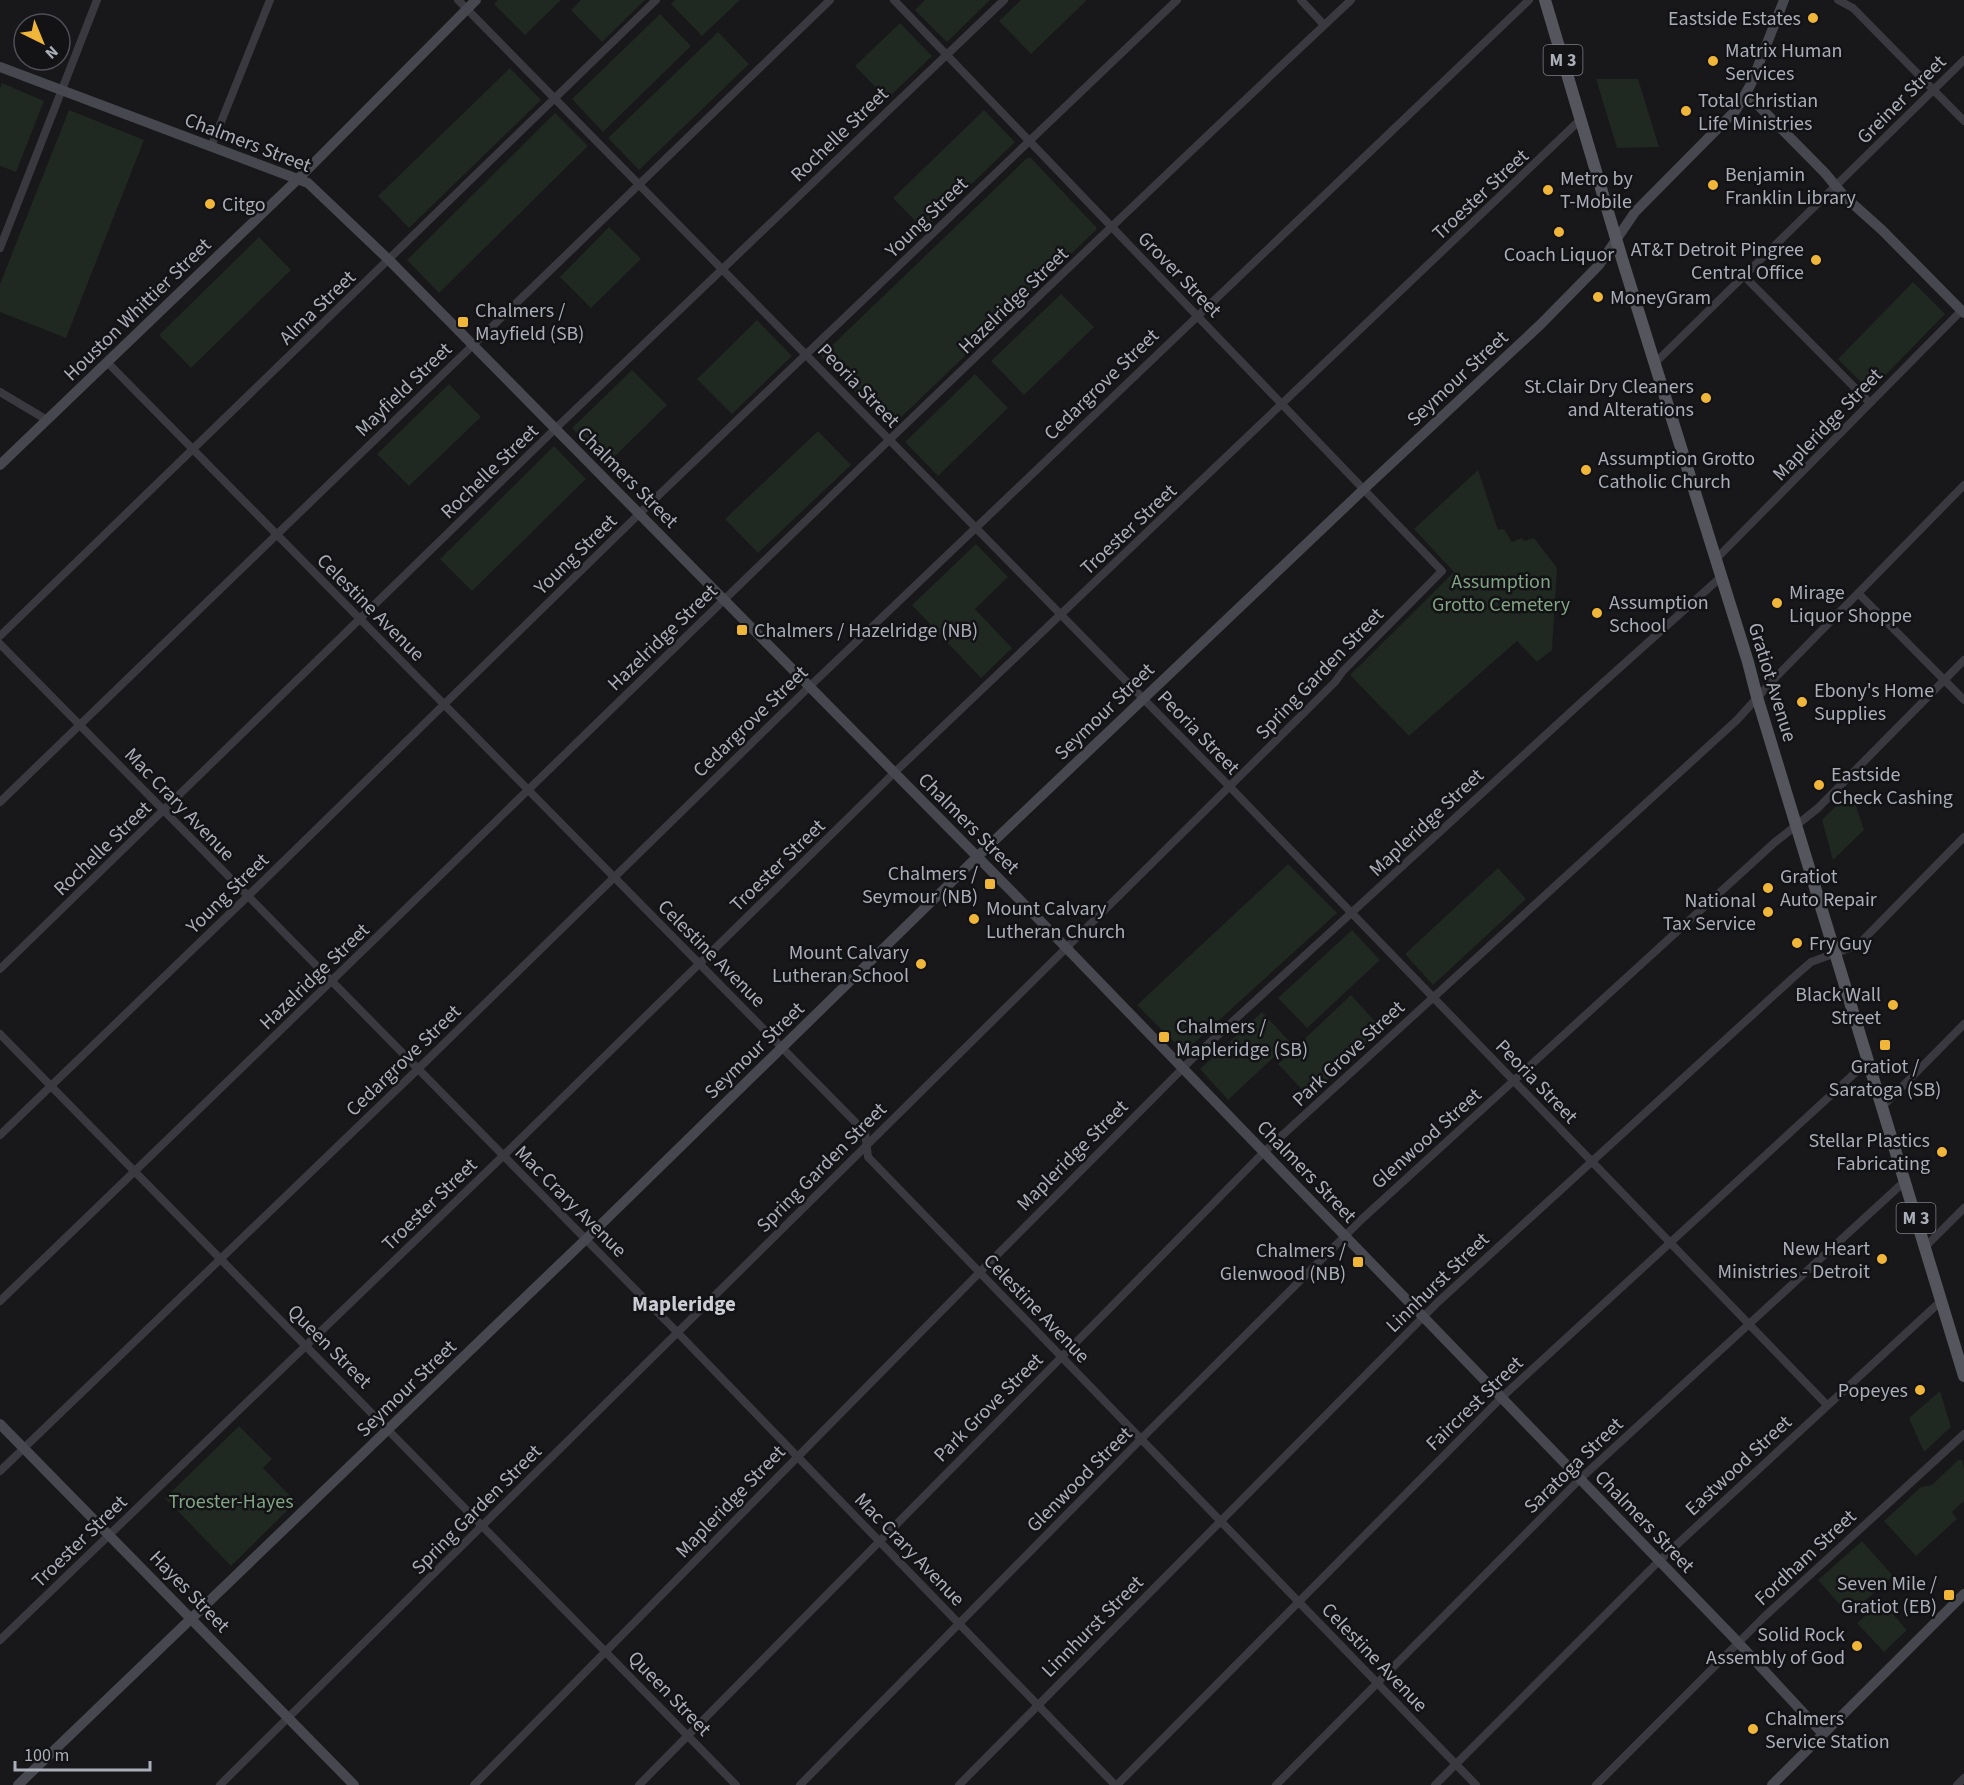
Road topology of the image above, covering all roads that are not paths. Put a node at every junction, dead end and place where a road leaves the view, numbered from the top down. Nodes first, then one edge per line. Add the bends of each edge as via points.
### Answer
1 (97, 0) edge
2 (270, 0) edge
3 (458, 0) edge
4 (476, 0) edge
5 (657, 0) edge
6 (830, 0) edge
7 (894, 0) edge
8 (1004, 0) edge
9 (1177, 0) edge
10 (1300, 0) edge
11 (1351, 0) edge
12 (1529, 0) edge
13 (1545, 0) edge
14 (1784, 0) edge
15 (1838, 0) edge
16 (467, 9) junction
17 (1324, 25) junction
18 (946, 55) junction
19 (1964, 60) edge
20 (0, 67) edge
21 (61, 90) junction
22 (1934, 90) junction
23 (1746, 93) junction
24 (554, 98) junction
25 (1581, 120) junction
26 (1964, 121) edge
27 (1029, 141) junction
28 (211, 147) junction
29 (298, 179) junction
30 (638, 183) junction
31 (1836, 186) junction
32 (1113, 228) junction
33 (1617, 238) junction
34 (0, 248) edge
35 (389, 260) junction
36 (722, 269) junction
37 (1744, 276) junction
38 (1963, 312) edge
39 (1197, 315) junction
40 (473, 345) junction
41 (806, 354) junction
42 (107, 362) junction
43 (1655, 363) junction
44 (0, 392) edge
45 (1282, 404) junction
46 (1870, 404) junction
47 (47, 420) junction
48 (555, 429) junction
49 (890, 440) junction
50 (194, 450) junction
51 (0, 465) edge
52 (1964, 485) edge
53 (1364, 489) junction
54 (639, 514) junction
55 (976, 527) junction
56 (277, 535) junction
57 (1715, 560) junction
58 (1442, 571) joint
59 (1721, 577) junction
60 (1858, 593) junction
61 (723, 600) junction
62 (1061, 615) junction
63 (361, 620) junction
64 (0, 636) edge
65 (0, 644) edge
66 (1964, 660) edge
67 (1944, 680) junction
68 (809, 687) junction
69 (1757, 697) junction
70 (1143, 699) junction
71 (1964, 700) edge
72 (444, 705) junction
73 (80, 726) junction
74 (894, 773) junction
75 (1229, 786) junction
76 (528, 790) junction
77 (0, 802) edge
78 (164, 811) junction
79 (1796, 825) junction
80 (1964, 837) edge
81 (977, 857) junction
82 (614, 877) junction
83 (248, 896) junction
84 (1352, 913) junction
85 (1066, 948) junction
86 (1835, 953) junction
87 (700, 964) junction
88 (0, 969) edge
89 (332, 982) junction
90 (1433, 997) junction
91 (1964, 1024) edge
92 (0, 1034) edge
93 (782, 1048) junction
94 (1868, 1061) junction
95 (1183, 1068) junction
96 (418, 1069) junction
97 (1513, 1080) junction
98 (51, 1086) junction
99 (1882, 1107) junction
100 (0, 1135) edge
101 (867, 1144) junction
102 (1264, 1152) junction
103 (503, 1156) junction
104 (1592, 1161) junction
105 (135, 1171) junction
106 (1905, 1181) junction
107 (1964, 1208) edge
108 (1344, 1236) junction
109 (586, 1239) junction
110 (1670, 1242) junction
111 (1925, 1247) junction
112 (221, 1259) junction
113 (980, 1272) junction
114 (0, 1301) edge
115 (1941, 1301) junction
116 (1423, 1317) junction
117 (1749, 1324) junction
118 (677, 1332) junction
119 (306, 1345) junction
120 (1061, 1356) junction
121 (1964, 1376) edge
122 (1501, 1398) junction
123 (1827, 1405) junction
124 (0, 1424) edge
125 (389, 1429) junction
126 (1964, 1434) edge
127 (1141, 1439) junction
128 (24, 1448) junction
129 (797, 1456) junction
130 (0, 1471) edge
131 (1580, 1479) junction
132 (1220, 1520) junction
133 (483, 1525) junction
134 (110, 1535) junction
135 (879, 1541) junction
136 (1659, 1561) junction
137 (1964, 1594) edge
138 (1299, 1602) junction
139 (192, 1618) junction
140 (959, 1623) junction
141 (0, 1640) edge
142 (1738, 1643) junction
143 (606, 1651) junction
144 (1377, 1683) junction
145 (1038, 1705) junction
146 (289, 1718) junction
147 (1823, 1734) junction
148 (687, 1735) junction
149 (1456, 1764) junction
150 (1964, 1778) edge
151 (18, 1785) edge
152 (220, 1785) edge
153 (354, 1785) edge
154 (474, 1785) edge
155 (639, 1785) edge
156 (735, 1785) edge
157 (800, 1785) edge
158 (959, 1785) edge
159 (1116, 1785) edge
160 (1276, 1785) edge
161 (1435, 1785) edge
162 (1476, 1785) edge
163 (1596, 1785) edge
164 (1772, 1785) edge
165 (1957, 1785) edge

1 - 21 street
2 - 28 street
3 - 16 street, Peoria Street
4 - 16 street, Houston Whittier Street
5 - 24 street, Alma Street
6 - 30 street, Mayfield Street
7 - 18 street, Grover Street
8 - 18 street, Rochelle Street
9 - 27 street, Young Street
10 - 17 street
11 - 17 street, Hazelridge Street
12 - 39 street, Cedargrove Street
13 - 25 main road, Gratiot Avenue / M 3
14 - 23 street, Seymour Street
15 - 22 street via 1853,8
16 - 24 street, Peoria Street
16 - 29 street, Houston Whittier Street
17 - 32 street, Hazelridge Street
18 - 27 street, Grover Street
18 - 36 street, Rochelle Street
19 - 22 street, Greiner Street
20 - 21 street, Chalmers Street
21 - 28 street, Chalmers Street
21 - 34 street
22 - 26 street
22 - 31 street, Greiner Street
23 - 31 street
23 - 33 street, Seymour Street via 1736,110 1635,212
24 - 30 street, Peoria Street
24 - 35 street, Alma Street
25 - 33 main road, Gratiot Avenue / M 3
25 - 45 street, Troester Street
27 - 32 street, Grover Street
27 - 41 street, Young Street
28 - 29 street, Chalmers Street
29 - 35 street, Chalmers Street via 312,186
29 - 42 street, Houston Whittier Street
30 - 36 street, Peoria Street
30 - 40 street, Mayfield Street
31 - 37 street, Greiner Street
31 - 38 street
32 - 39 street, Grover Street
32 - 49 street, Hazelridge Street
33 - 43 main road, Gratiot Avenue / M 3
33 - 53 street, Seymour Street via 1599,265 1541,324
35 - 40 street, Chalmers Street
35 - 50 street, Alma Street
36 - 41 street, Peoria Street
36 - 48 street, Rochelle Street
37 - 43 street, Greiner Street
37 - 46 street
38 - 46 street, Mapleridge Street
39 - 45 street, Grover Street
39 - 55 street, Cedargrove Street
40 - 48 street, Chalmers Street
40 - 56 street, Mayfield Street
41 - 49 street, Peoria Street
41 - 54 street, Young Street
42 - 47 street, Houston Whittier Street
42 - 50 street, Celestine Avenue
43 - 57 main road, Gratiot Avenue / M 3
44 - 47 street
45 - 53 street, Grover Street
45 - 62 street, Troester Street
46 - 57 street, Mapleridge Street
47 - 51 street, Houston Whittier Street
48 - 54 street, Chalmers Street
48 - 63 street, Rochelle Street
49 - 55 street, Peoria Street
49 - 61 street, Hazelridge Street
50 - 56 street, Celestine Avenue
50 - 64 street, Alma Street
52 - 60 street, Park Grove Street
53 - 58 street, Grover Street
53 - 70 street, Seymour Street
54 - 61 street, Chalmers Street
54 - 72 street, Young Street
55 - 62 street, Peoria Street
55 - 68 street, Cedargrove Street
56 - 63 street, Celestine Avenue
56 - 73 street, Mayfield Street
57 - 59 main road, Gratiot Avenue / M 3
58 - 75 street, Spring Garden Street
59 - 69 main road, Gratiot Avenue / M 3
59 - 84 street, Mapleridge Street
60 - 67 street
60 - 69 street, Park Grove Street
61 - 68 street, Chalmers Street
61 - 76 street, Hazelridge Street
62 - 70 street, Peoria Street
62 - 74 street, Troester Street
63 - 72 street, Celestine Avenue
63 - 78 street, Rochelle Street
65 - 73 street, Mac Crary Avenue
66 - 67 street, Glenwood Street
67 - 71 street
67 - 79 street, Glenwood Street via 1818,808
68 - 74 street, Chalmers Street
68 - 82 street, Cedargrove Street
69 - 79 main road, Gratiot Avenue / M 3
69 - 90 street, Park Grove Street via 1703,752
70 - 75 street, Peoria Street
70 - 81 street, Seymour Street
72 - 76 street, Celestine Avenue
72 - 83 street, Young Street
73 - 77 street, Mayfield Street
73 - 78 street, Mac Crary Avenue
74 - 81 street, Chalmers Street
74 - 87 street, Troester Street
75 - 84 street, Peoria Street
75 - 85 street, Spring Garden Street
76 - 82 street, Celestine Avenue
76 - 89 street, Hazelridge Street
78 - 83 street, Mac Crary Avenue
78 - 88 street, Rochelle Street
79 - 86 main road, Gratiot Avenue / M 3
79 - 97 street, Glenwood Street
80 - 86 street, Linnhurst Street via 1858,945
81 - 85 street, Chalmers Street
81 - 93 street, Seymour Street
82 - 87 street, Celestine Avenue
82 - 96 street, Cedargrove Street
83 - 89 street, Mac Crary Avenue
83 - 98 street, Young Street
84 - 90 street, Peoria Street
84 - 95 street, Mapleridge Street
85 - 95 street, Chalmers Street
85 - 101 street, Spring Garden Street
86 - 94 main road, Gratiot Avenue / M 3
86 - 104 street, Linnhurst Street via 1811,962
87 - 93 street, Celestine Avenue
87 - 103 street, Troester Street
89 - 96 street, Mac Crary Avenue
89 - 105 street, Hazelridge Street
90 - 97 street, Peoria Street
90 - 102 street, Park Grove Street
91 - 99 street
92 - 98 street, Queen Street
93 - 101 street, Celestine Avenue via 866,1132
93 - 109 street, Seymour Street
94 - 99 main road, Gratiot Avenue / M 3
94 - 110 street, Faircrest Street
95 - 102 street, Chalmers Street
95 - 113 street, Mapleridge Street
96 - 103 street, Mac Crary Avenue
96 - 112 street, Cedargrove Street
97 - 104 street, Peoria Street
97 - 108 street, Glenwood Street
98 - 100 street, Young Street
98 - 105 street, Queen Street
99 - 106 main road, Gratiot Avenue / M 3
101 - 113 street, Celestine Avenue via 868,1157
101 - 118 street, Spring Garden Street
102 - 108 street, Chalmers Street
102 - 120 street, Park Grove Street
103 - 109 street, Mac Crary Avenue
103 - 119 street, Troester Street
104 - 110 street, Peoria Street
104 - 116 street, Linnhurst Street
105 - 112 street, Queen Street
105 - 114 street, Hazelridge Street
106 - 111 main road, Gratiot Avenue / M 3
106 - 117 street, Saratoga Street
107 - 111 street
108 - 116 street, Chalmers Street
108 - 127 street, Glenwood Street
109 - 118 street, Mac Crary Avenue
109 - 125 street, Seymour Street
110 - 117 street, Peoria Street
110 - 122 street, Faircrest Street
111 - 115 main road, Gratiot Avenue / M 3
112 - 119 street, Queen Street
112 - 128 street, Cedargrove Street
113 - 120 street, Celestine Avenue
113 - 129 street, Mapleridge Street
115 - 121 main road, Gratiot Avenue / M 3
115 - 123 street, Eastwood Street
116 - 122 street, Chalmers Street
116 - 132 street, Linnhurst Street
117 - 123 street, Peoria Street
117 - 131 street, Saratoga Street
118 - 129 street, Mac Crary Avenue
118 - 133 street, Spring Garden Street
119 - 125 street, Queen Street
119 - 134 street, Troester Street
120 - 127 street, Celestine Avenue
120 - 135 street, Park Grove Street
122 - 131 street, Chalmers Street
122 - 138 street, Faircrest Street
123 - 136 street, Eastwood Street
124 - 128 street, Hayes Street
125 - 133 street, Queen Street
125 - 139 street, Seymour Street
126 - 142 street, Fordham Street
127 - 132 street, Celestine Avenue
127 - 140 street, Glenwood Street
128 - 130 street, Cedargrove Street
128 - 134 street, Hayes Street
129 - 135 street, Mac Crary Avenue
129 - 143 street, Mapleridge Street
131 - 136 street, Chalmers Street
131 - 144 street, Saratoga Street
132 - 138 street, Celestine Avenue
132 - 145 street, Linnhurst Street
133 - 143 street, Queen Street
133 - 146 street, Spring Garden Street
134 - 139 street, Hayes Street
134 - 141 street, Troester Street
135 - 140 street, Mac Crary Avenue
135 - 148 street, Park Grove Street
136 - 142 street, Chalmers Street
136 - 149 street, Eastwood Street
137 - 147 street
138 - 144 street, Celestine Avenue
138 - 159 street, Faircrest Street
139 - 146 street, Hayes Street
139 - 151 street, Seymour Street
140 - 145 street, Mac Crary Avenue
140 - 157 street, Glenwood Street
142 - 147 street, Chalmers Street
142 - 163 street, Fordham Street
143 - 148 street, Queen Street
143 - 154 street, Mapleridge Street
144 - 149 street, Celestine Avenue
144 - 160 street, Saratoga Street
145 - 158 street, Linnhurst Street
145 - 159 street, Mac Crary Avenue
146 - 152 street, Spring Garden Street
146 - 153 street, Hayes Street
147 - 164 street
148 - 155 street, Park Grove Street
148 - 156 street, Queen Street
149 - 161 street, Eastwood Street
149 - 162 street, Celestine Avenue
150 - 165 street

